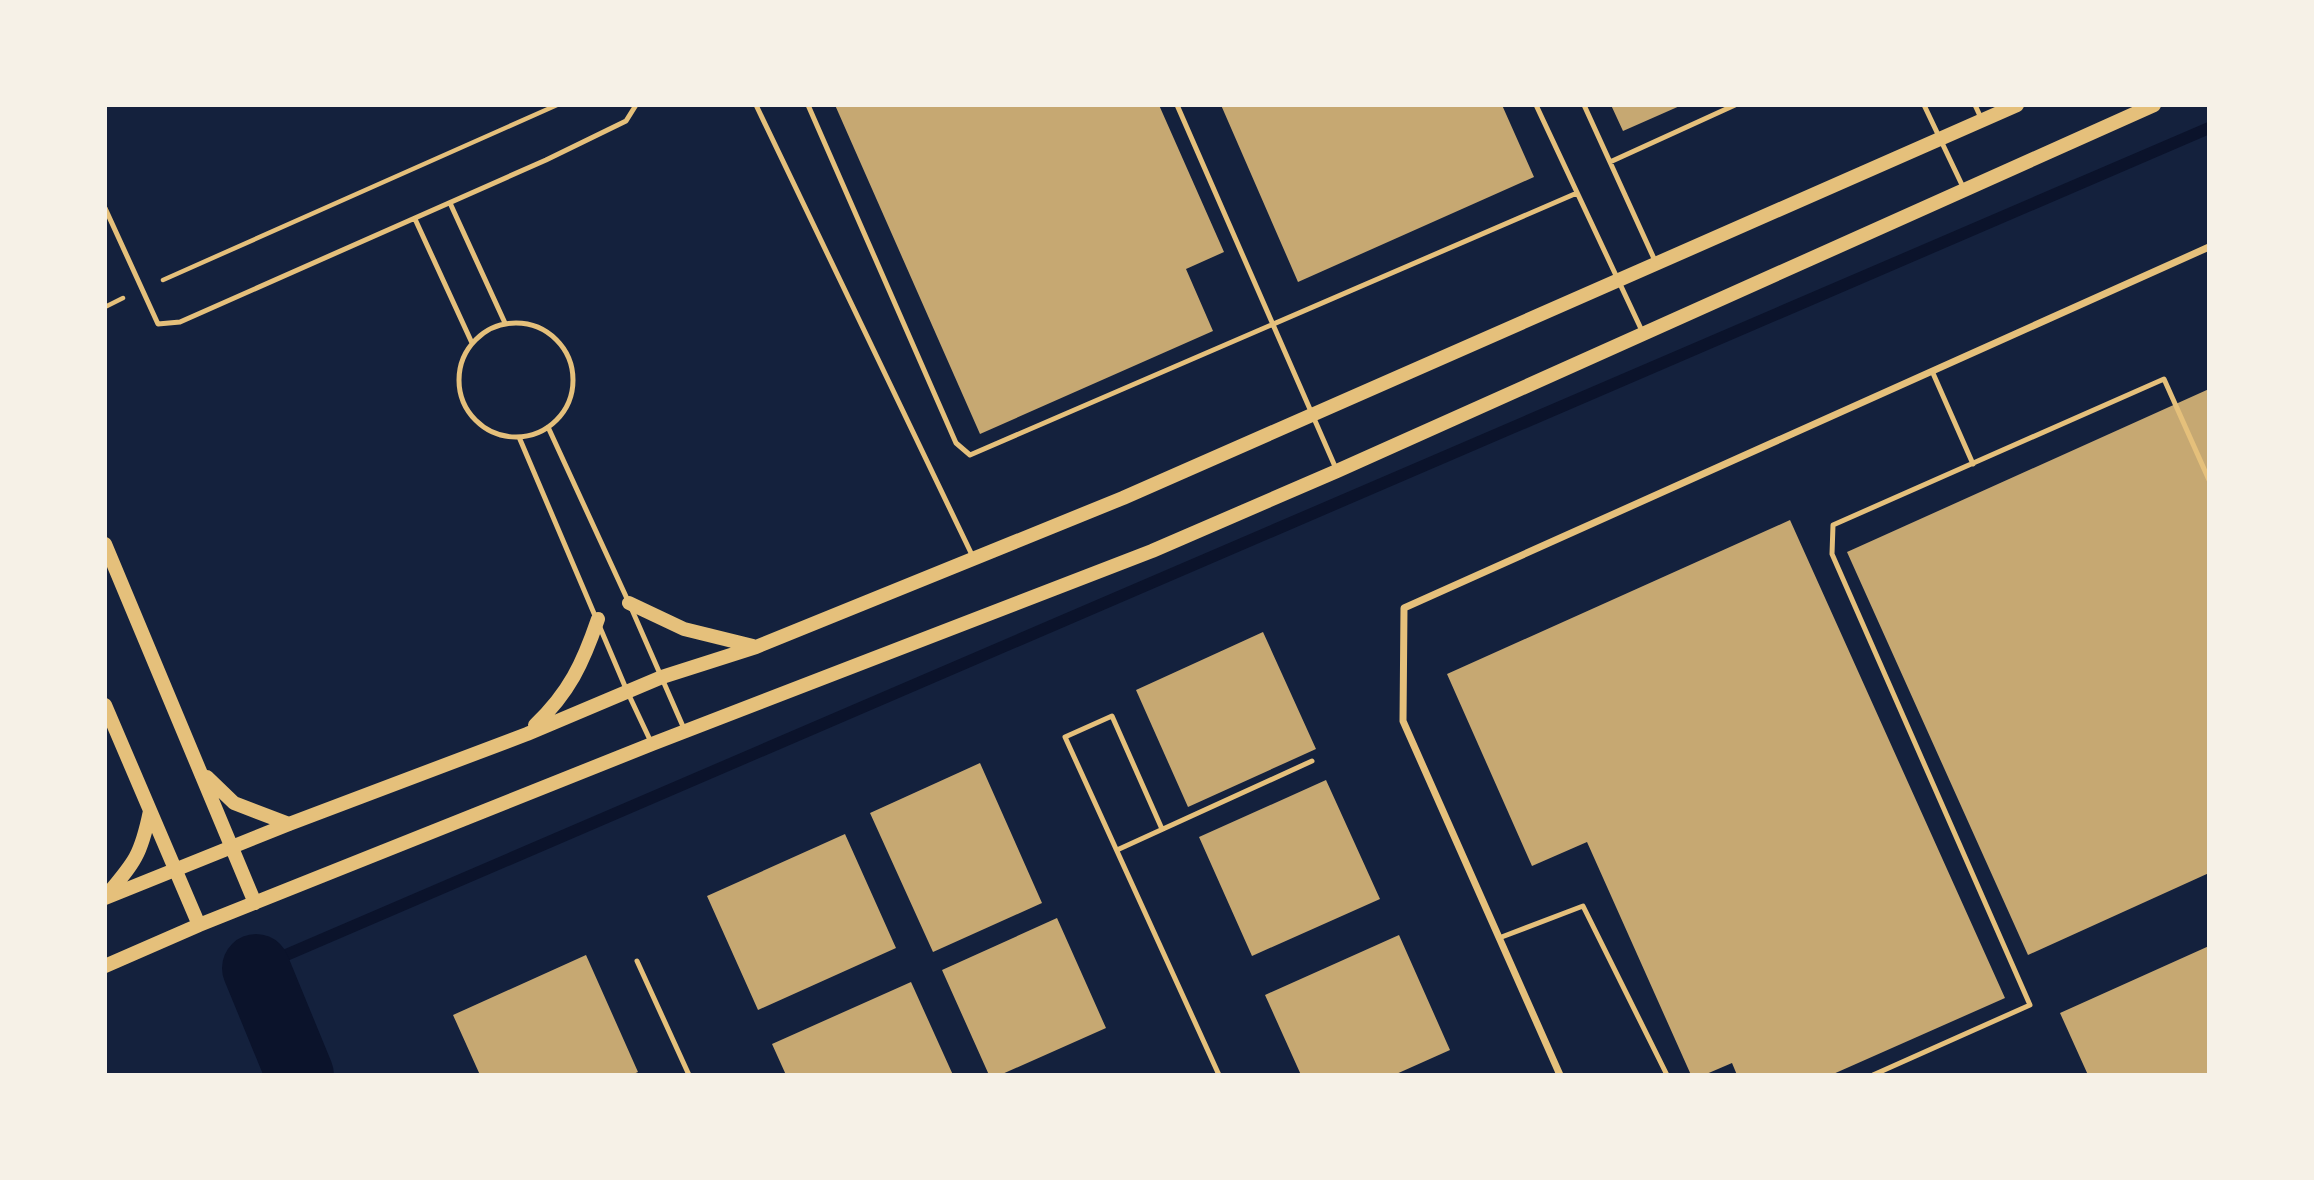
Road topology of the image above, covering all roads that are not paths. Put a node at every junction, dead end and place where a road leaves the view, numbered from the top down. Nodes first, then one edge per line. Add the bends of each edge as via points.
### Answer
1 (636, 105) edge
2 (756, 105) edge
3 (808, 105) edge
4 (1177, 105) edge
5 (1536, 105) edge
6 (1584, 105) edge
7 (1735, 105) edge
8 (1924, 105) edge
9 (1975, 105) edge
10 (2017, 105) edge
11 (2154, 105) edge
12 (1982, 121) junction
13 (1940, 139) junction
14 (1610, 162) junction
15 (1964, 190) junction
16 (1577, 193) junction
17 (450, 203) junction
18 (105, 208) edge
19 (415, 219) junction
20 (2209, 247) edge
21 (1656, 264) junction
22 (1619, 280) junction
23 (505, 323) junction
24 (1272, 324) junction
25 (1643, 333) junction
26 (472, 343) junction
27 (1932, 372) junction
28 (1312, 416) junction
29 (548, 427) junction
30 (519, 437) junction
31 (1973, 464) junction
32 (1337, 471) junction
33 (2209, 480) edge
34 (105, 544) edge
35 (974, 559) junction
36 (629, 603) junction
37 (598, 619) junction
38 (756, 647) junction
39 (662, 677) junction
40 (627, 691) junction
41 (105, 705) edge
42 (685, 732) junction
43 (527, 734) junction
44 (652, 744) junction
45 (1312, 761) dead end
46 (201, 772) junction
47 (150, 811) junction
48 (289, 824) junction
49 (1163, 829) junction
50 (233, 846) junction
51 (1117, 850) junction
52 (175, 869) junction
53 (105, 897) edge
54 (255, 903) junction
55 (199, 925) junction
56 (1499, 938) junction
57 (637, 961) dead end
58 (105, 966) edge
59 (689, 1075) edge
60 (1219, 1075) edge
61 (1560, 1075) edge
62 (1667, 1075) edge
63 (1873, 1075) edge

1 - 17 lane via 626,121
2 - 35 lane
3 - 24 lane via 956,443 970,455
4 - 24 lane
5 - 16 lane
6 - 14 lane
7 - 14 lane
8 - 13 lane
9 - 12 lane
10 - 12 main road
11 - 15 main road
12 - 13 main road
13 - 15 lane
13 - 21 main road
14 - 21 lane
15 - 25 main road
16 - 22 lane
16 - 24 lane
17 - 19 lane
17 - 23 lane
18 - 19 lane via 158,324 180,322
19 - 26 lane
20 - 27 street
21 - 22 main road
22 - 25 lane
22 - 28 main road
23 - 26 lane
23 - 29 lane via 544,329 570,358 571,397
24 - 28 lane
25 - 32 main road
26 - 30 lane via 458,377 460,397 483,427
27 - 31 lane
27 - 56 street via 1405,608 1403,721
28 - 32 lane
28 - 35 main road
29 - 30 lane
29 - 36 lane
30 - 37 lane
31 - 33 lane via 2164,379
31 - 63 lane via 1833,525 1832,554 2030,1005
32 - 42 main road via 1152,551
34 - 46 main road
35 - 38 main road
36 - 38 main road via 684,629
36 - 39 lane
37 - 40 lane
37 - 43 main road via 568,690
38 - 39 main road
39 - 40 main road
39 - 42 lane
40 - 43 main road
40 - 44 lane
41 - 47 main road
42 - 44 main road
43 - 48 main road
44 - 54 main road
45 - 49 lane
46 - 48 main road via 234,803
46 - 50 main road
47 - 52 main road
47 - 53 main road via 144,844
48 - 50 main road
49 - 51 lane
49 - 51 lane via 1112,716 1100,721 1065,737
50 - 52 main road
50 - 54 main road
51 - 60 lane
52 - 53 main road
52 - 55 main road
54 - 55 main road
55 - 58 main road
56 - 61 street
56 - 62 lane via 1583,906
57 - 59 lane

